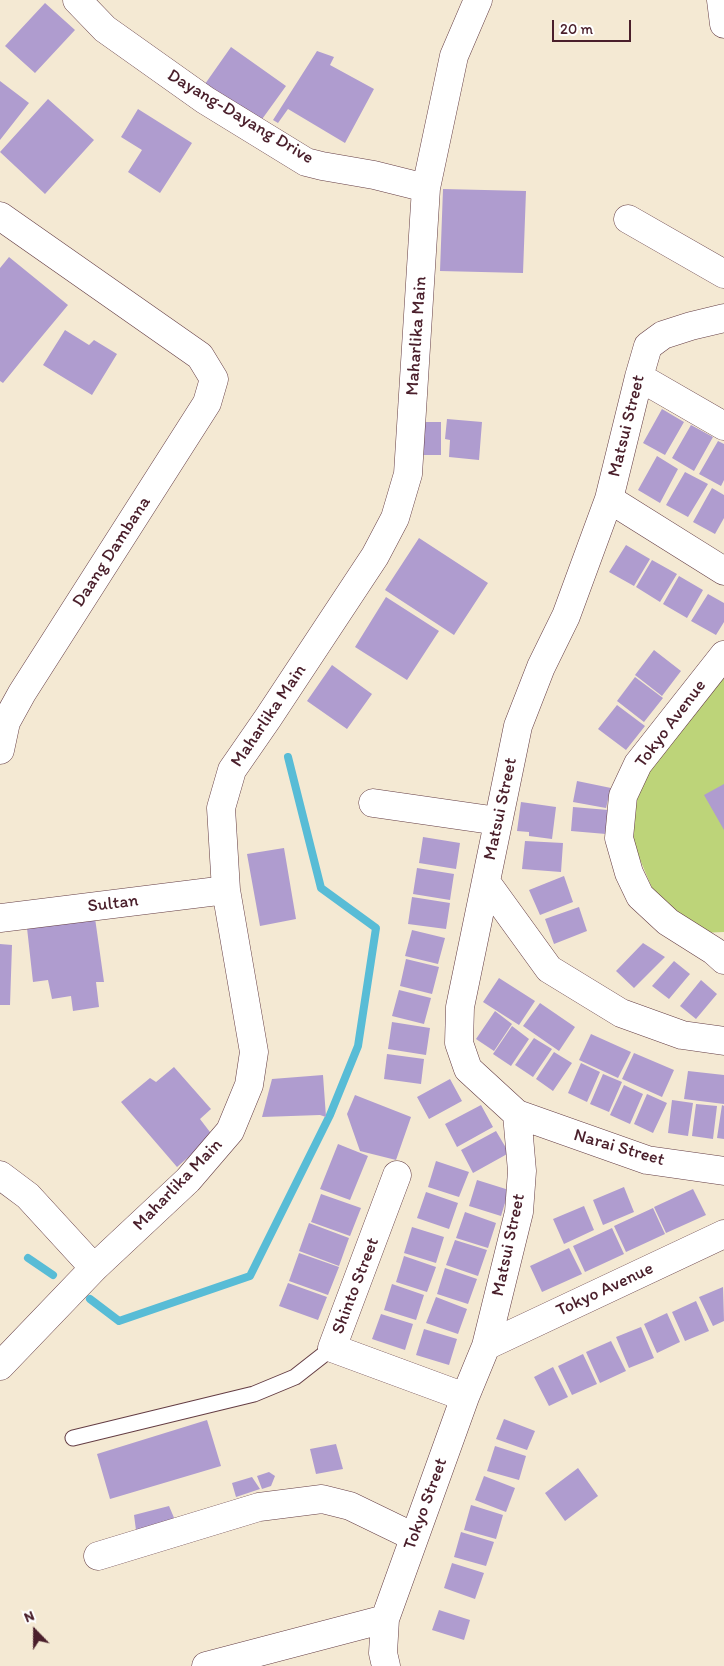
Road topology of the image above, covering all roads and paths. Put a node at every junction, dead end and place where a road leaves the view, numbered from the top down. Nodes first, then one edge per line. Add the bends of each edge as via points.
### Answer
1 (77, 0) edge
2 (478, 0) edge
3 (721, 0) edge
4 (724, 24) edge
5 (426, 188) junction
6 (628, 219) dead end
7 (1, 220) edge
8 (724, 274) edge
9 (724, 318) edge
10 (639, 377) junction
11 (724, 426) edge
12 (609, 499) junction
13 (724, 571) edge
14 (724, 655) edge
15 (0, 750) edge
16 (373, 803) dead end
17 (498, 821) junction
18 (486, 882) junction
19 (226, 890) junction
20 (0, 918) edge
21 (721, 953) edge
22 (724, 1041) edge
23 (517, 1114) junction
24 (724, 1171) edge
25 (397, 1175) dead end
26 (0, 1176) edge
27 (724, 1234) edge
28 (94, 1268) junction
29 (486, 1346) junction
30 (332, 1348) junction
31 (0, 1366) edge
32 (465, 1397) junction
33 (73, 1438) dead end
34 (414, 1538) junction
35 (98, 1556) dead end
36 (385, 1620) junction
37 (225, 1663) edge
38 (386, 1666) edge

1 - 5 street, Dayang-Dayang Drive via 105,29 206,100 306,162
2 - 5 street, Maharlika Main via 454,56
3 - 4 street
5 - 19 street, Maharlika Main via 408,474 395,518 375,556 232,770 221,808
6 - 8 street
7 - 15 street, Daang Dambana via 200,356 214,379 207,403 22,692 6,722
9 - 10 street, Matsui Street via 663,335 648,346
10 - 11 street
10 - 12 street, Matsui Street
12 - 13 street
12 - 17 street, Matsui Street via 566,616 541,667 518,726
14 - 21 street, Tokyo Avenue via 638,764 623,796 619,838 629,873 640,896 668,922
16 - 17 street
17 - 18 street, Matsui Street
18 - 22 street via 550,969 621,1013 682,1035
18 - 23 street, Matsui Street via 460,1007 459,1044 468,1069
19 - 20 street, Sultan
19 - 28 street, Maharlika Main via 254,1052 250,1085 230,1131 188,1180
23 - 24 street, Narai Street via 647,1160
23 - 29 street, Matsui Street via 522,1171 519,1212
25 - 30 street, Shinto Street
26 - 28 street via 28,1196
27 - 29 street, Tokyo Avenue
28 - 31 street, Maharlika Main
29 - 32 street, Tokyo Street
30 - 32 street, Shinto Street
30 - 33 lane via 295,1377 254,1394
32 - 34 street, Tokyo Street
34 - 35 street via 350,1506 322,1498 259,1507
34 - 36 street, Tokyo Street
36 - 37 street
36 - 38 street, Tokyo Street via 383,1653

